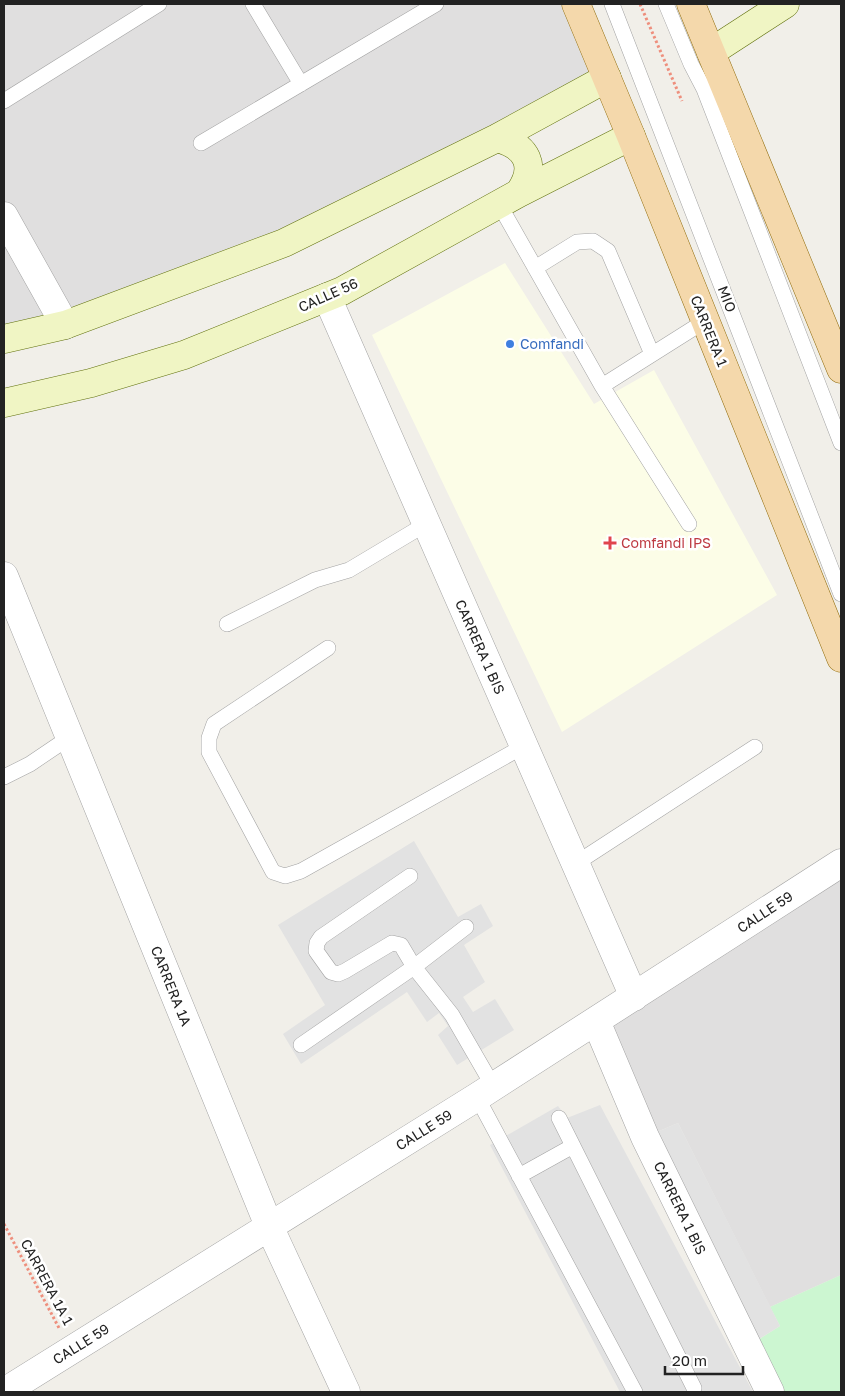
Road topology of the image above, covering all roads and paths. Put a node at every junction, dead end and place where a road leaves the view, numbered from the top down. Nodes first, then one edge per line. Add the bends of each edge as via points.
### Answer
1 (159, 4) edge
2 (253, 4) edge
3 (436, 4) edge
4 (576, 4) edge
5 (612, 4) edge
6 (640, 4) edge
7 (666, 4) edge
8 (690, 4) edge
9 (785, 4) edge
10 (711, 52) junction
11 (607, 78) junction
12 (301, 84) junction
13 (4, 101) edge
14 (682, 101) dead end
15 (631, 136) junction
16 (497, 138) junction
17 (201, 143) dead end
18 (509, 199) junction
19 (4, 216) edge
20 (535, 268) junction
21 (327, 297) junction
22 (705, 321) junction
23 (65, 325) junction
24 (4, 339) edge
25 (652, 354) junction
26 (841, 369) edge
27 (602, 386) junction
28 (4, 403) edge
29 (841, 443) edge
30 (426, 524) junction
31 (689, 524) dead end
32 (4, 576) edge
33 (841, 594) edge
34 (227, 624) dead end
35 (328, 648) dead end
36 (841, 658) edge
37 (70, 738) junction
38 (524, 746) junction
39 (755, 747) dead end
40 (4, 777) edge
41 (841, 862) edge
42 (575, 864) junction
43 (410, 876) dead end
44 (466, 927) dead end
45 (414, 967) junction
46 (634, 997) junction
47 (596, 1021) junction
48 (301, 1045) dead end
49 (485, 1092) junction
50 (559, 1118) dead end
51 (572, 1146) junction
52 (519, 1176) junction
53 (4, 1224) edge
54 (269, 1226) junction
55 (71, 1350) junction
56 (694, 1388) dead end
57 (4, 1392) edge
58 (346, 1392) edge
59 (635, 1392) edge
60 (770, 1392) edge

1 - 13 lane
2 - 12 lane
3 - 12 lane
4 - 11 main road, CARRERA 1
5 - 33 lane, MIO
6 - 14 path
7 - 29 lane via 704,89
8 - 10 main road
9 - 10 street
10 - 26 main road
11 - 15 main road, CARRERA 1
11 - 16 street
12 - 17 lane
15 - 18 street, CALLE 56
15 - 22 main road, CARRERA 1
16 - 18 street via 520,148 527,158 528,175
16 - 23 street via 284,243
18 - 20 lane
18 - 21 street, CALLE 56
19 - 23 street
20 - 25 lane via 576,242 593,241 608,251
20 - 27 lane
21 - 28 street, CALLE 56 via 184,355 91,383
21 - 30 street, CARRERA 1 BIS
22 - 25 lane
22 - 36 main road, CARRERA 1
23 - 24 street
25 - 27 lane
27 - 31 lane
30 - 34 lane via 349,570 315,580
30 - 38 street, CARRERA 1 BIS
32 - 37 street, CARRERA 1A
35 - 38 lane via 214,724 209,738 209,752 273,872 285,876 300,871
37 - 40 lane
37 - 54 street, CARRERA 1A
38 - 42 street, CARRERA 1 BIS
39 - 42 lane
41 - 46 street, CALLE 59
42 - 46 street, CARRERA 1 BIS
43 - 45 lane via 320,937 316,951 331,972 338,974 397,943
44 - 45 lane
45 - 48 lane
45 - 49 lane via 452,1016
46 - 47 street, CALLE 59
47 - 49 street, CALLE 59
47 - 60 street, CARRERA 1 BIS via 645,1137
49 - 52 lane
49 - 54 street, CALLE 59
50 - 51 lane
51 - 52 lane
51 - 56 lane
52 - 59 lane
53 - 55 path, CARRERA 1A 1
54 - 55 street, CALLE 59
54 - 58 street, CARRERA 1A
55 - 57 street, CALLE 59

